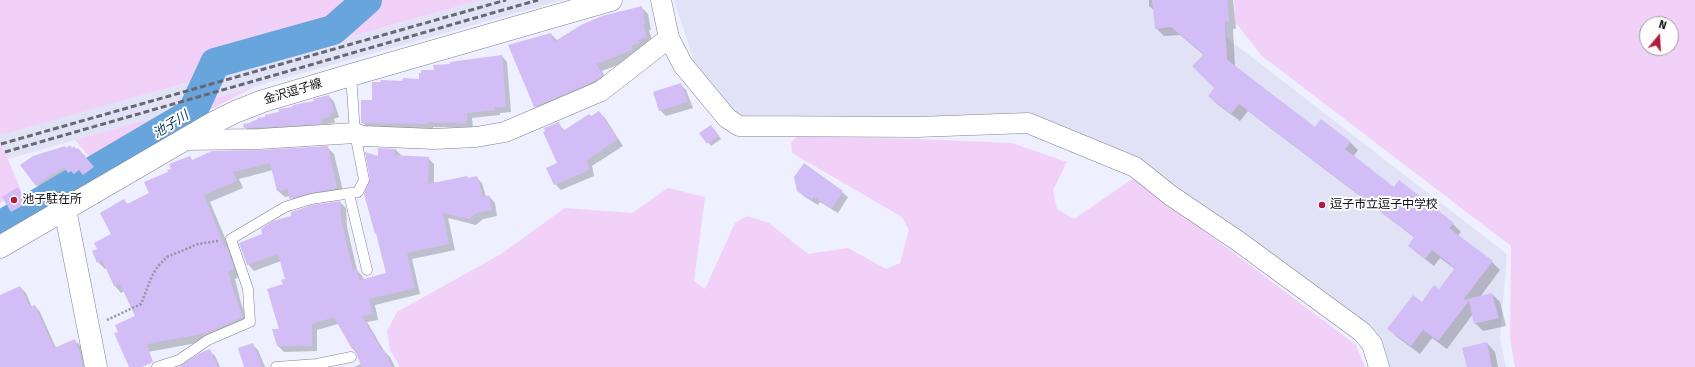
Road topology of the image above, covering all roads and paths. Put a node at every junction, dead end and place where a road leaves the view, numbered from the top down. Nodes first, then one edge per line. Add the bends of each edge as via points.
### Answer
1 (612, 0) edge
2 (661, 0) edge
3 (669, 38) junction
4 (351, 75) junction
5 (355, 134) junction
6 (185, 140) junction
7 (349, 194) junction
8 (65, 209) junction
9 (231, 239) junction
10 (0, 247) edge
11 (367, 270) dead end
12 (88, 328) junction
13 (351, 357) dead end
14 (96, 367) edge
15 (157, 367) edge
16 (276, 367) edge
17 (1379, 367) edge

1 - 4 main road, 金沢逗子線
2 - 3 street
3 - 5 street via 602,90 505,132 476,138 434,139
3 - 17 street via 683,65 726,118 740,126 917,128 1028,123 1135,167 1170,195 1238,241 1362,332 1372,344
4 - 5 lane
4 - 6 main road, 金沢逗子線 via 249,107 213,123
5 - 6 street
5 - 7 lane via 364,180 358,192
6 - 8 main road, 金沢逗子線
7 - 9 lane via 285,207
7 - 11 lane
8 - 10 main road, 金沢逗子線
8 - 12 main road
9 - 12 path via 198,244 167,257 152,276 141,304
9 - 15 lane via 248,289 250,322 208,340 179,360
12 - 14 main road
13 - 16 lane via 317,364

